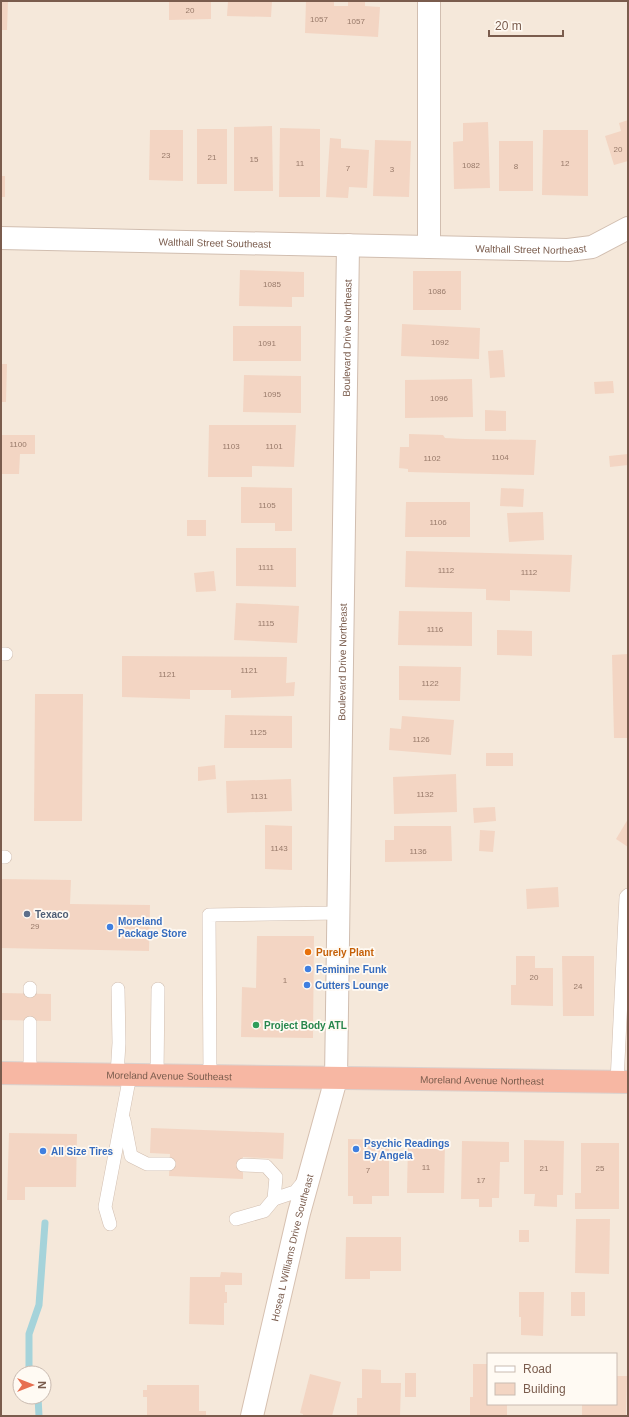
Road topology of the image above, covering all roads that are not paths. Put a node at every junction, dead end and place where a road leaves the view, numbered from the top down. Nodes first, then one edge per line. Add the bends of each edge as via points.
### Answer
1 (429, 1) edge
2 (628, 228) edge
3 (1, 238) edge
4 (348, 245) junction
5 (429, 247) junction
6 (628, 895) edge
7 (338, 913) junction
8 (118, 989) dead end
9 (158, 989) dead end
10 (30, 1023) dead end
11 (1, 1073) edge
12 (30, 1074) junction
13 (123, 1075) junction
14 (157, 1075) junction
15 (210, 1076) junction
16 (336, 1080) junction
17 (622, 1082) edge
18 (123, 1117) junction
19 (169, 1164) dead end
20 (243, 1165) dead end
21 (312, 1171) junction
22 (274, 1199) junction
23 (236, 1219) dead end
24 (110, 1224) dead end
25 (252, 1416) edge

1 - 5 street
2 - 5 street, Walthall Street Northeast via 592,247 568,250
3 - 4 street, Walthall Street Southeast
4 - 5 street, Walthall Street Southeast
4 - 7 street, Boulevard Drive Northeast
6 - 17 lane
7 - 15 lane via 209,915
7 - 16 street, Boulevard Drive Northeast
8 - 13 lane via 119,1043
9 - 14 lane
10 - 12 lane
11 - 12 highway, Moreland Avenue Southeast
12 - 13 highway, Moreland Avenue Southeast
13 - 14 highway, Moreland Avenue Southeast
13 - 18 lane
14 - 15 highway, Moreland Avenue Southeast
15 - 16 highway, Moreland Avenue Southeast
16 - 17 highway, Moreland Avenue Northeast
16 - 21 street, Hosea L Williams Drive Southeast
18 - 19 lane via 131,1156 148,1164
18 - 24 lane via 105,1207
20 - 22 lane via 266,1166 276,1177
21 - 22 lane via 295,1192
21 - 25 street, Hosea L Williams Drive Southeast via 299,1213
22 - 23 lane via 264,1211

